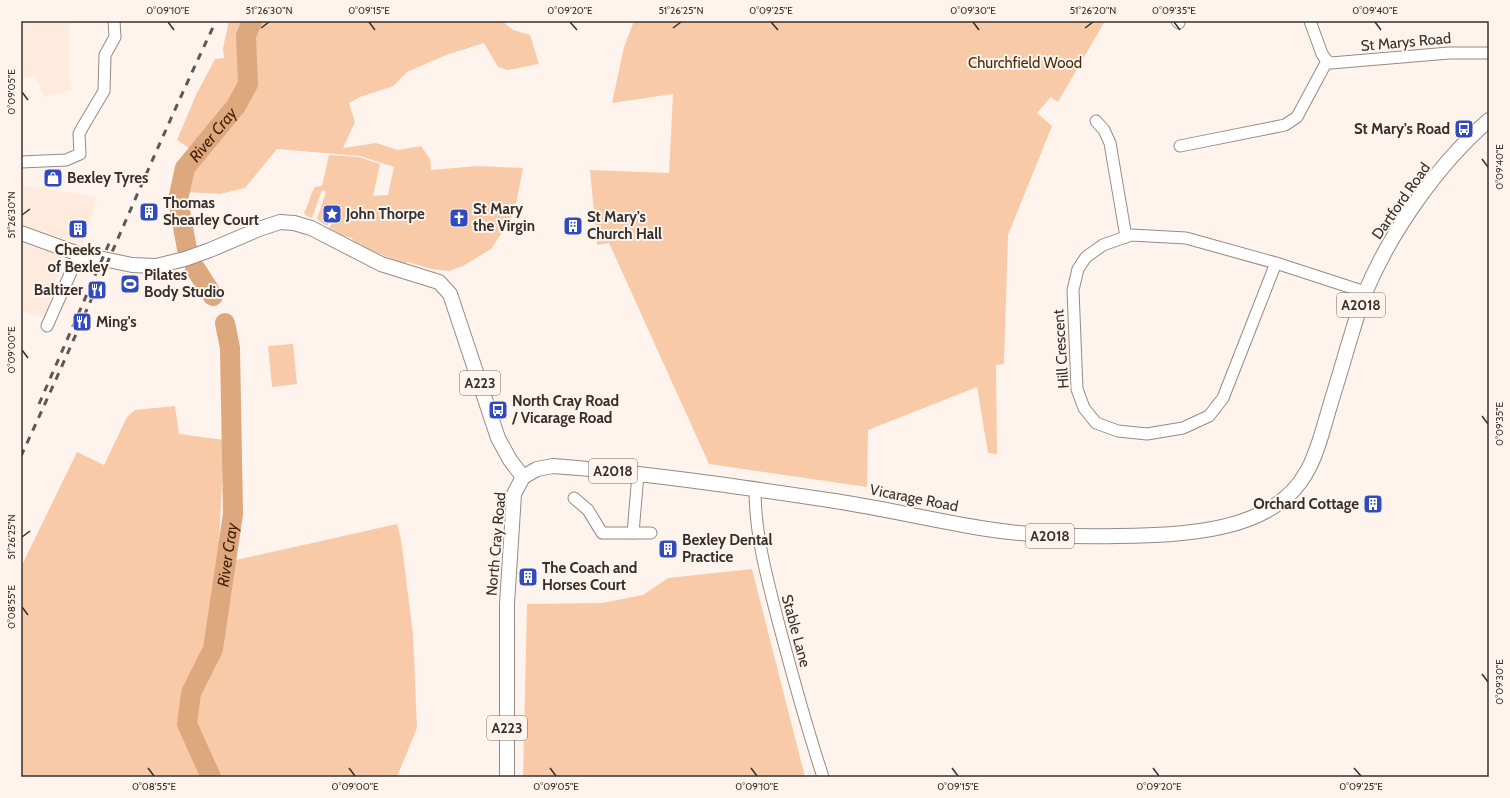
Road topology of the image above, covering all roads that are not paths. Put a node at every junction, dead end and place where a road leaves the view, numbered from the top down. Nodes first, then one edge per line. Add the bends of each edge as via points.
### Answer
1 (114, 21) edge
2 (1310, 21) edge
3 (1489, 53) edge
4 (1327, 60) junction
5 (1489, 120) edge
6 (1096, 121) dead end
7 (1180, 146) dead end
8 (21, 162) edge
9 (21, 233) edge
10 (1126, 236) junction
11 (79, 254) junction
12 (1276, 263) junction
13 (1365, 292) junction
14 (47, 326) dead end
15 (638, 474) junction
16 (523, 477) junction
17 (755, 490) junction
18 (1292, 492) joint
19 (574, 498) dead end
20 (633, 533) junction
21 (651, 533) dead end
22 (507, 777) edge
23 (823, 777) edge

1 - 8 street via 115,37 105,55 104,91 79,134 80,154 66,160
2 - 4 street via 1322,54
3 - 4 street, St Marys Road via 1449,53 1331,63
4 - 7 street via 1297,117 1285,125
5 - 13 main road, Dartford Road / A2018 via 1469,137 1429,186 1393,238
6 - 10 street via 1110,143
9 - 11 main road, A223
10 - 12 street, Hill Crescent via 1186,238
10 - 12 street, Hill Crescent via 1104,245 1086,257 1078,269 1072,290 1077,389 1084,408 1096,423 1118,431 1147,434 1183,428 1209,416 1223,398
11 - 14 street
11 - 16 main road, North Cray Road / A223 via 140,266 156,266 192,257 280,222 312,228 381,264 431,278 444,285 450,294 498,438
12 - 13 street, Hill Crescent
13 - 18 main road, Dartford Road / A2018 via 1318,445 1306,473
15 - 16 main road, Vicarage Road / A2018 via 553,466 537,469
15 - 17 main road, Vicarage Road / A2018 via 705,481
15 - 20 street
16 - 22 main road, North Cray Road / A223 via 514,494 508,604
17 - 18 main road, Vicarage Road / A2018 via 876,507 987,529 1061,537 1180,535 1256,516
17 - 23 street, Stable Lane via 755,515 765,568 802,712
19 - 20 street via 588,510 602,533
20 - 21 street

